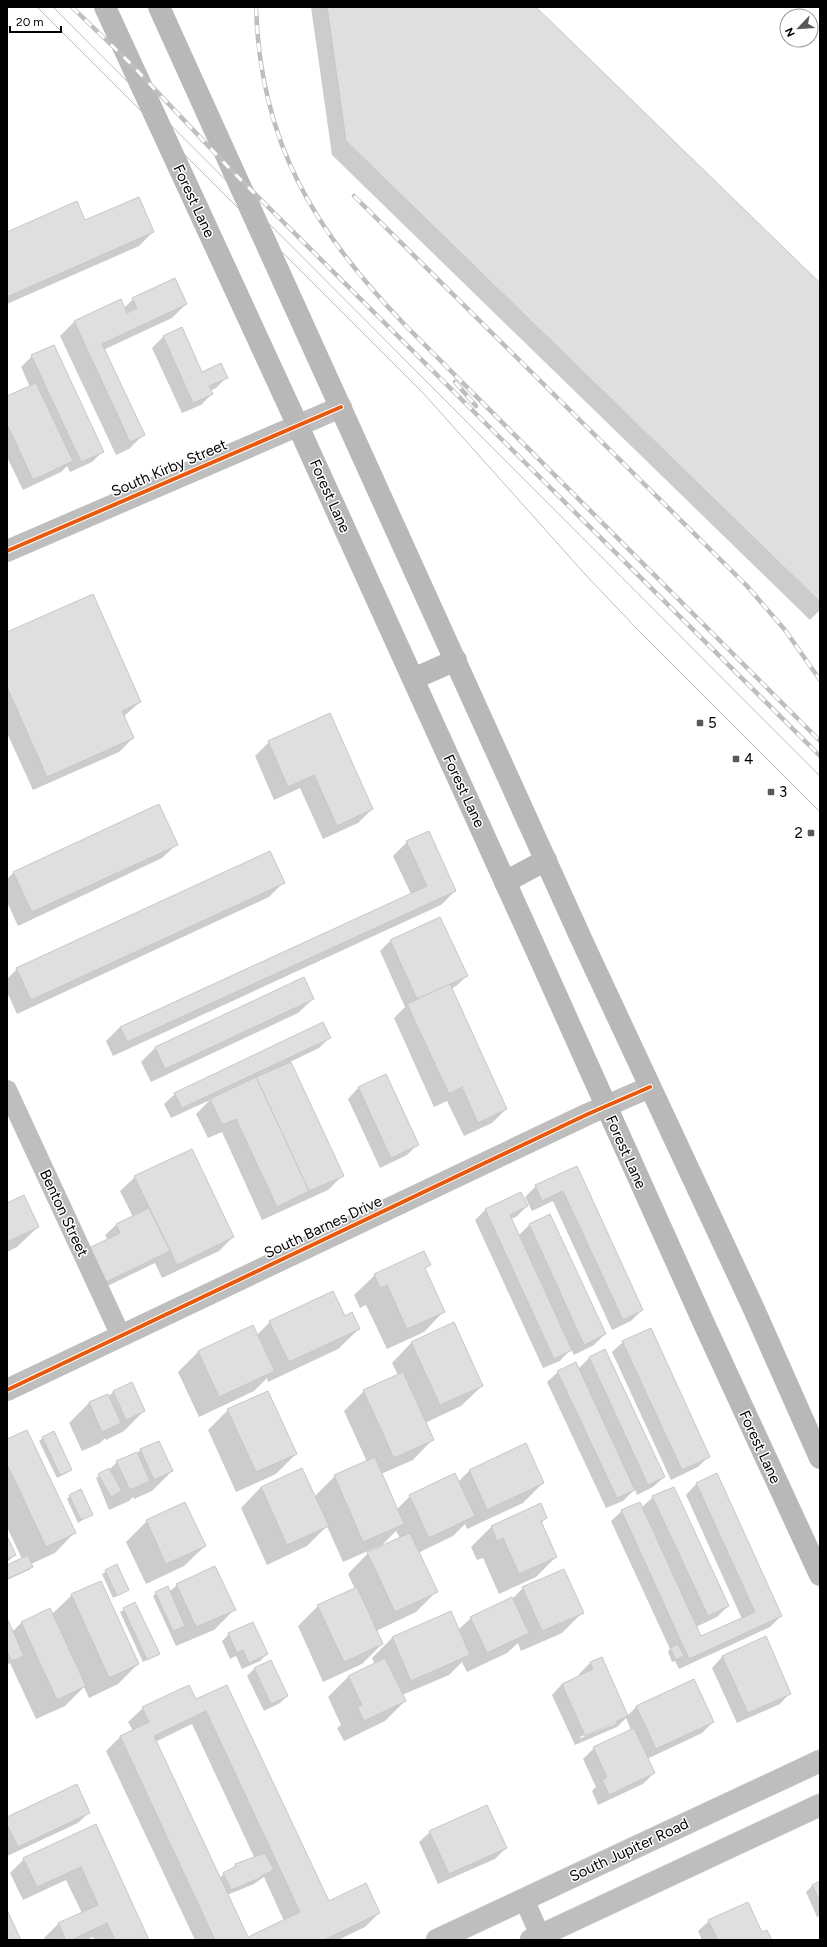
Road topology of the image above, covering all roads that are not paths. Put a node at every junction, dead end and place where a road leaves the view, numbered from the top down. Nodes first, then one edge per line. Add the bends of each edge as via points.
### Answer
1 (105, 7) edge
2 (158, 7) edge
3 (341, 407) junction
4 (298, 426) junction
5 (7, 551) edge
6 (456, 660) junction
7 (413, 679) junction
8 (546, 860) junction
9 (505, 882) junction
10 (650, 1087) junction
11 (7, 1090) edge
12 (606, 1106) junction
13 (121, 1336) junction
14 (7, 1390) edge
15 (820, 1458) edge
16 (820, 1575) edge
17 (820, 1761) edge
18 (820, 1805) edge
19 (524, 1899) junction
20 (537, 1939) edge
21 (438, 1940) edge

1 - 4 main road, Forest Lane
2 - 3 main road
3 - 4 street, South Kirby Street
3 - 6 main road
4 - 5 street, South Kirby Street
4 - 7 main road, Forest Lane
6 - 7 main road
6 - 8 main road
7 - 9 main road, Forest Lane
8 - 9 main road
8 - 10 main road
9 - 12 main road, Forest Lane
10 - 12 street, South Barnes Drive
10 - 15 main road
11 - 13 street, Benton Street
12 - 13 street, South Barnes Drive
12 - 16 main road, Forest Lane
13 - 14 street, South Barnes Drive
17 - 19 street, South Jupiter Road
18 - 20 street
19 - 20 street
19 - 21 street, South Jupiter Road

